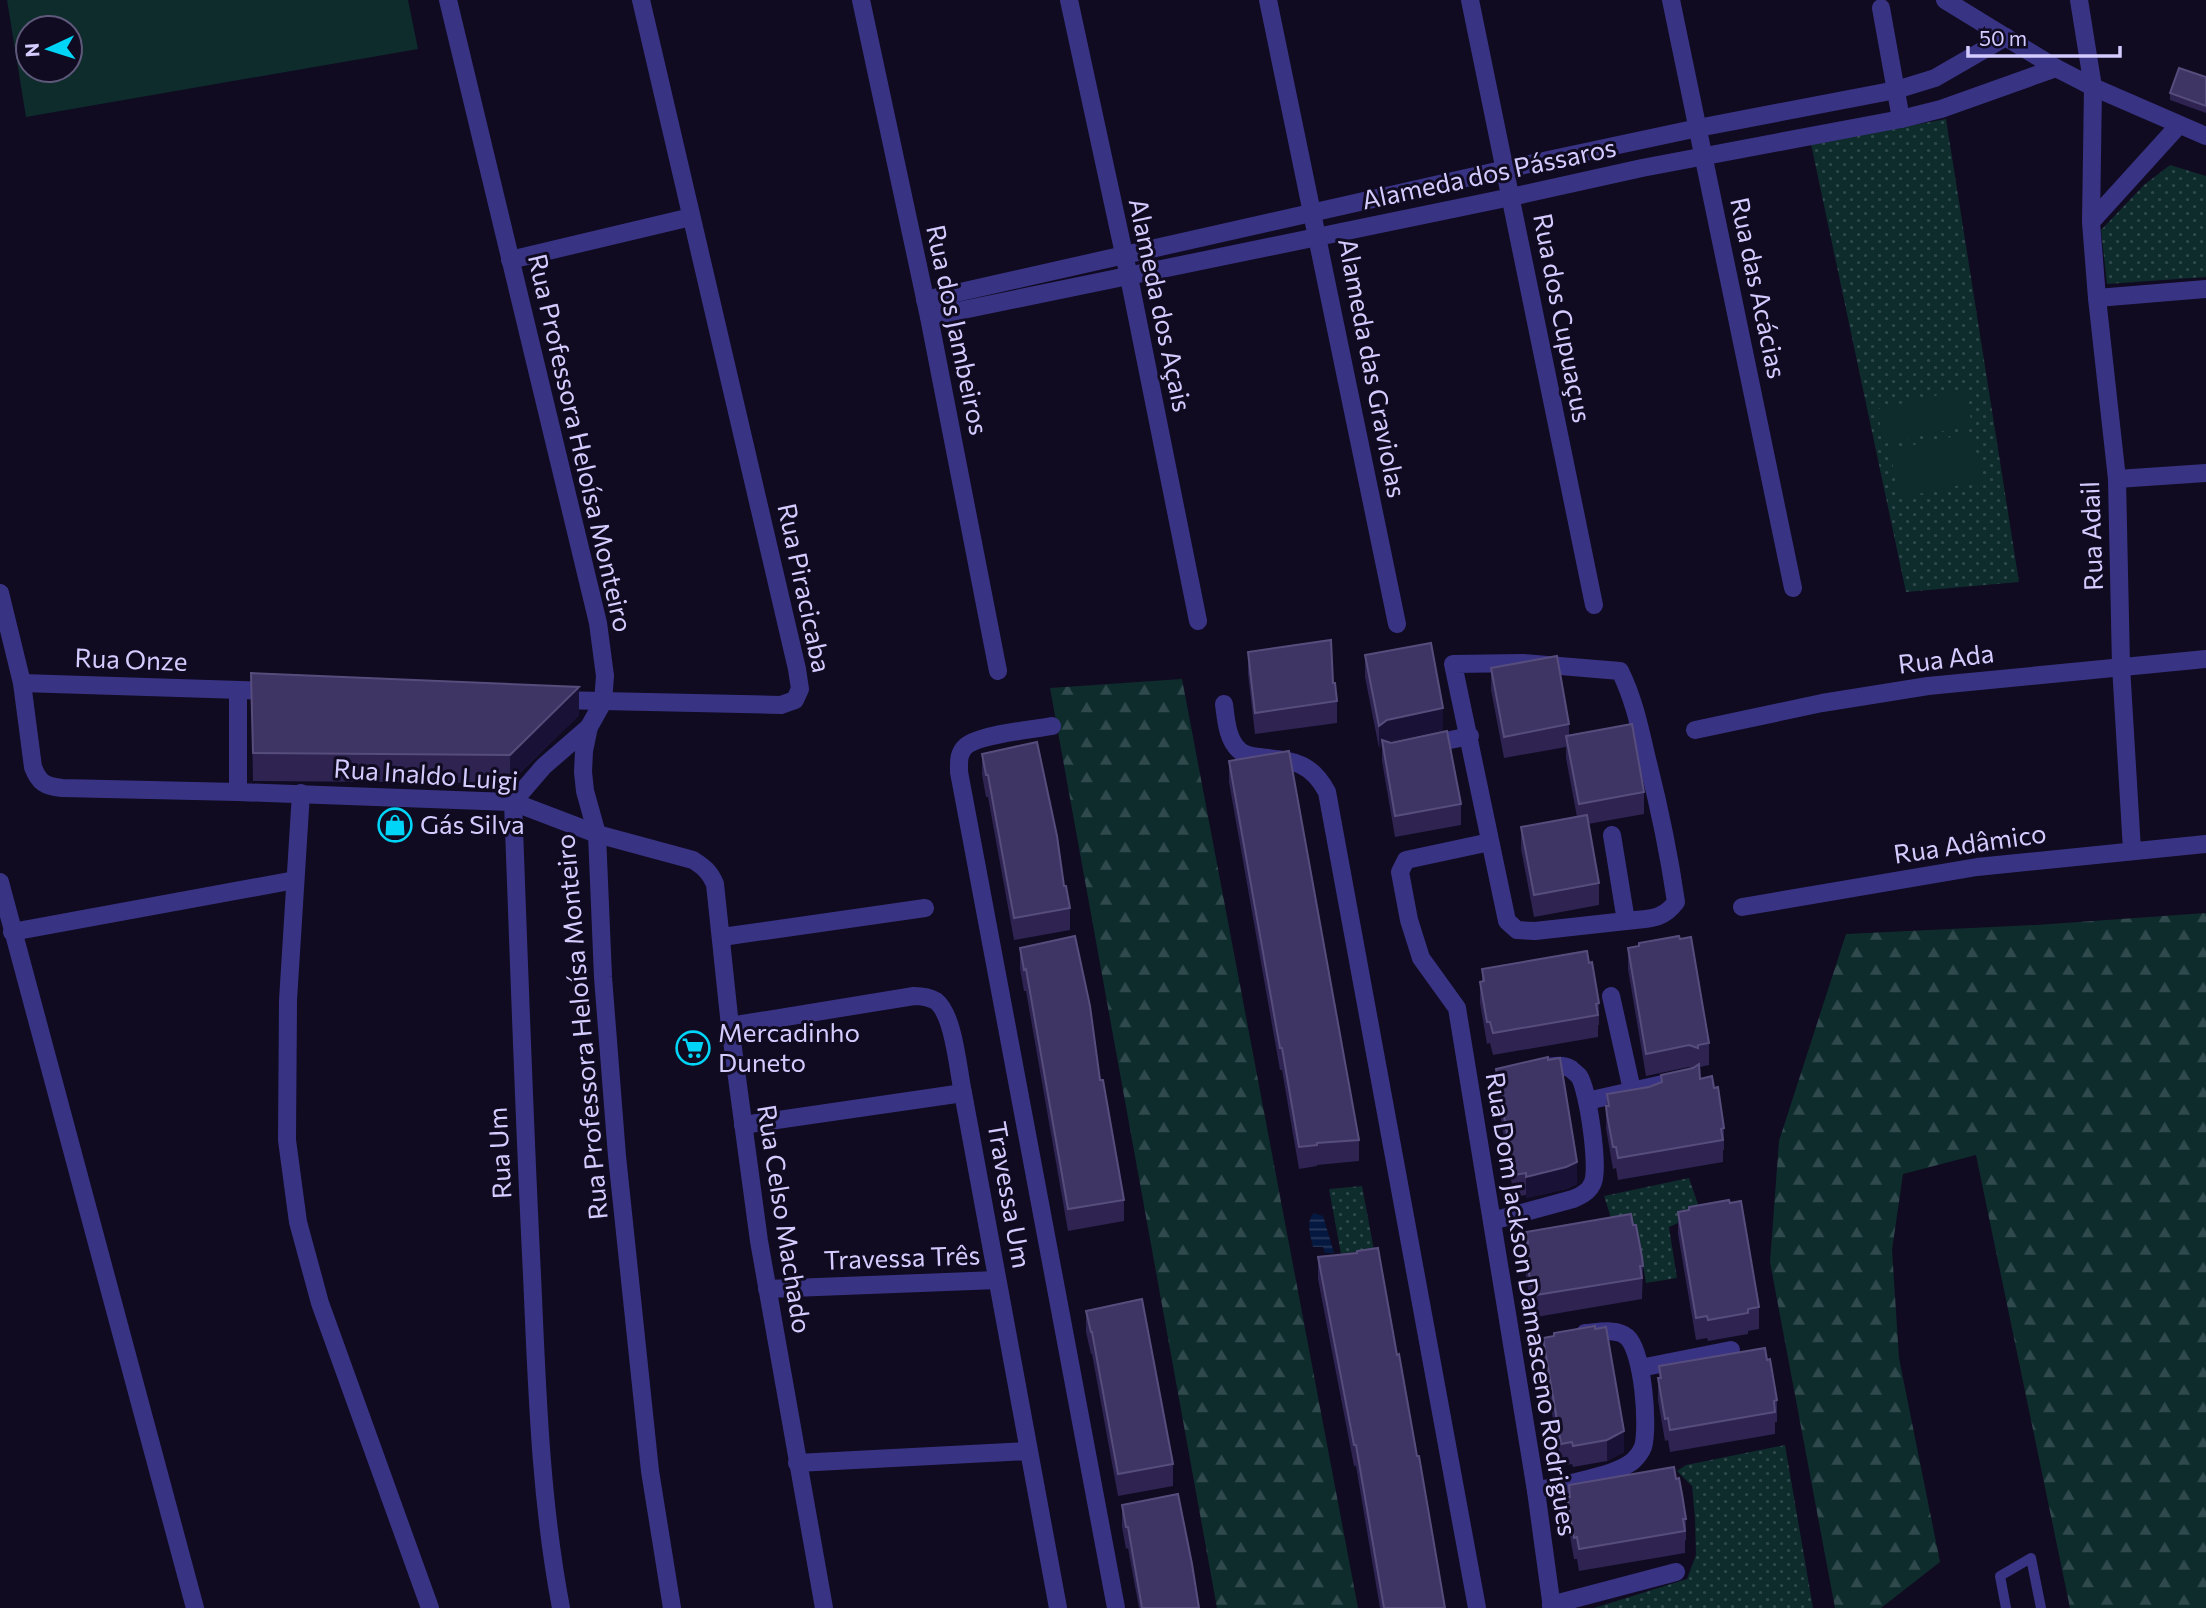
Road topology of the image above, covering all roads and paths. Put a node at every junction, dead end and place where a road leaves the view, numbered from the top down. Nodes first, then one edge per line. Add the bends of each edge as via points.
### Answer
1 (448, 0) edge
2 (641, 0) edge
3 (861, 0) edge
4 (1069, 0) edge
5 (1268, 0) edge
6 (1470, 0) edge
7 (1671, 0) edge
8 (1945, 0) edge
9 (2079, 0) edge
10 (1881, 8) dead end
11 (2006, 37) junction
12 (2056, 68) junction
13 (2093, 87) junction
14 (1896, 90) junction
15 (1901, 119) junction
16 (2179, 125) junction
17 (1698, 128) junction
18 (2206, 136) edge
19 (1704, 156) junction
20 (1506, 169) junction
21 (1511, 197) junction
22 (1313, 211) junction
23 (691, 217) junction
24 (2091, 222) junction
25 (1319, 236) junction
26 (1123, 254) junction
27 (510, 260) junction
28 (1129, 277) junction
29 (2206, 289) edge
30 (2097, 298) junction
31 (927, 309) junction
32 (2206, 473) edge
33 (2118, 479) junction
34 (1793, 588) dead end
35 (0, 593) edge
36 (1594, 605) dead end
37 (1198, 621) dead end
38 (1397, 624) dead end
39 (2206, 659) edge
40 (2121, 666) junction
41 (999, 671) dead end
42 (22, 683) junction
43 (238, 690) junction
44 (292, 691) edge
45 (536, 699) edge
46 (603, 702) junction
47 (1224, 704) dead end
48 (1052, 726) dead end
49 (589, 727) junction
50 (1695, 730) dead end
51 (1470, 736) junction
52 (1402, 750) edge
53 (242, 792) junction
54 (301, 793) junction
55 (513, 802) junction
56 (597, 834) junction
57 (1612, 835) dead end
58 (1490, 842) junction
59 (2206, 845) edge
60 (2132, 850) junction
61 (295, 880) junction
62 (0, 882) edge
63 (1742, 907) dead end
64 (925, 908) dead end
65 (1626, 921) junction
66 (12, 932) junction
67 (722, 937) junction
68 (1611, 996) dead end
69 (730, 1026) junction
70 (1519, 1073) edge
71 (1691, 1079) edge
72 (1632, 1090) junction
73 (963, 1093) junction
74 (1587, 1101) junction
75 (743, 1125) junction
76 (1492, 1221) junction
77 (998, 1280) junction
78 (767, 1289) junction
79 (1570, 1333) edge
80 (1731, 1350) dead end
81 (1640, 1368) junction
82 (1028, 1451) junction
83 (797, 1462) junction
84 (1536, 1491) junction
85 (1675, 1572) dead end
86 (1552, 1606) edge
87 (195, 1608) edge
88 (430, 1608) edge
89 (561, 1608) edge
90 (672, 1608) edge
91 (824, 1608) edge
92 (1058, 1608) edge
93 (1116, 1608) edge
94 (1477, 1608) edge
95 (2006, 1608) edge
96 (2041, 1608) edge

1 - 27 street, Rua Professora Heloísa Monteiro
2 - 23 street, Rua Piracicaba
3 - 31 street, Rua dos Jambeiros
4 - 26 street, Alameda dos Açais
5 - 22 street, Alameda das Graviolas
6 - 20 street, Rua dos Cupuaçus
7 - 17 street, Rua das Acácias
8 - 11 street
9 - 13 street, Rua Adail
10 - 14 street
11 - 12 street
11 - 14 street, Alameda dos Pássaros via 1935,78
12 - 13 street
12 - 15 street, Alameda dos Pássaros
13 - 16 street
13 - 24 street, Rua Adail
14 - 15 street
14 - 17 street, Alameda dos Pássaros
15 - 19 street, Alameda dos Pássaros
16 - 18 street
16 - 24 street
17 - 19 street, Rua das Acácias
17 - 20 street, Alameda dos Pássaros
19 - 21 street, Alameda dos Pássaros
19 - 34 street, Rua das Acácias
20 - 21 street, Rua dos Cupuaçus
20 - 22 street, Alameda dos Pássaros
21 - 25 street, Alameda dos Pássaros
21 - 36 street, Rua dos Cupuaçus
22 - 25 street, Alameda das Graviolas
22 - 26 street, Alameda dos Pássaros
23 - 27 street
23 - 46 street, Rua Piracicaba via 800,689 795,700 781,705
24 - 30 street, Rua Adail
25 - 28 street, Alameda dos Pássaros
25 - 38 street, Alameda das Graviolas
26 - 28 street, Alameda dos Açais
26 - 31 street, Alameda dos Pássaros
27 - 46 street, Rua Professora Heloísa Monteiro via 598,623
28 - 31 street, Alameda dos Pássaros
28 - 37 street, Alameda dos Açais
29 - 30 street
30 - 33 street, Rua Adail
31 - 41 street, Rua dos Jambeiros
32 - 33 street
33 - 40 street, Rua Adail
35 - 42 street
39 - 40 street, Rua Ada
40 - 50 street, Rua Ada via 1928,686
40 - 60 street, Rua Adail
42 - 43 street, Rua Onze
42 - 53 street, Rua Inaldo Luigi via 33,767 42,783 62,788
43 - 44 street
43 - 53 street
45 - 46 street, Rua Piracicaba
46 - 49 street, Rua Professora Heloísa Monteiro
47 - 94 street via 1228,730 1240,751 1304,766 1327,792
48 - 93 street via 979,739 960,755 959,772
49 - 55 street via 544,766
49 - 56 street, Rua Professora Heloísa Monteiro via 583,772
51 - 52 street
51 - 58 street
51 - 65 street via 1454,664 1523,663 1620,671 1645,748 1676,902 1668,913
53 - 54 street, Rua Inaldo Luigi
54 - 55 street, Rua Inaldo Luigi
54 - 61 street
55 - 56 street, Rua Inaldo Luigi
55 - 89 street, Rua Um via 541,1463
56 - 67 street, Rua Celso Machado via 704,866 715,884
56 - 90 street, Rua Professora Heloísa Monteiro via 617,1156 650,1471
57 - 65 street
58 - 65 street via 1507,921 1517,930
58 - 76 street, Rua Dom Jackson Damasceno Rodrigues via 1406,860 1400,872 1421,958 1457,1008
59 - 60 street, Rua Adâmico
60 - 63 street, Rua Adâmico via 1976,867
61 - 66 street
61 - 88 street via 287,1140 298,1222 320,1303
62 - 66 street
64 - 67 street
66 - 87 street
67 - 69 street, Rua Celso Machado
68 - 72 street
69 - 73 street, Travessa Um via 914,996 934,999 947,1020
69 - 75 street, Rua Celso Machado
70 - 74 street via 1568,1067 1578,1075
71 - 72 street
72 - 74 street
73 - 75 street
73 - 77 street, Travessa Um
74 - 76 street via 1594,1163 1593,1182 1584,1194
75 - 78 street, Rua Celso Machado
76 - 84 street, Rua Dom Jackson Damasceno Rodrigues
77 - 78 street, Travessa Três
77 - 82 street, Travessa Um
78 - 83 street, Rua Celso Machado
79 - 81 street via 1625,1334
80 - 81 street
81 - 84 street via 1646,1426 1642,1450 1633,1461 1619,1470
82 - 83 street
82 - 92 street, Travessa Um
83 - 91 street, Rua Celso Machado
84 - 86 street, Rua Dom Jackson Damasceno Rodrigues
85 - 86 street
95 - 96 lane via 2000,1576 2031,1558

